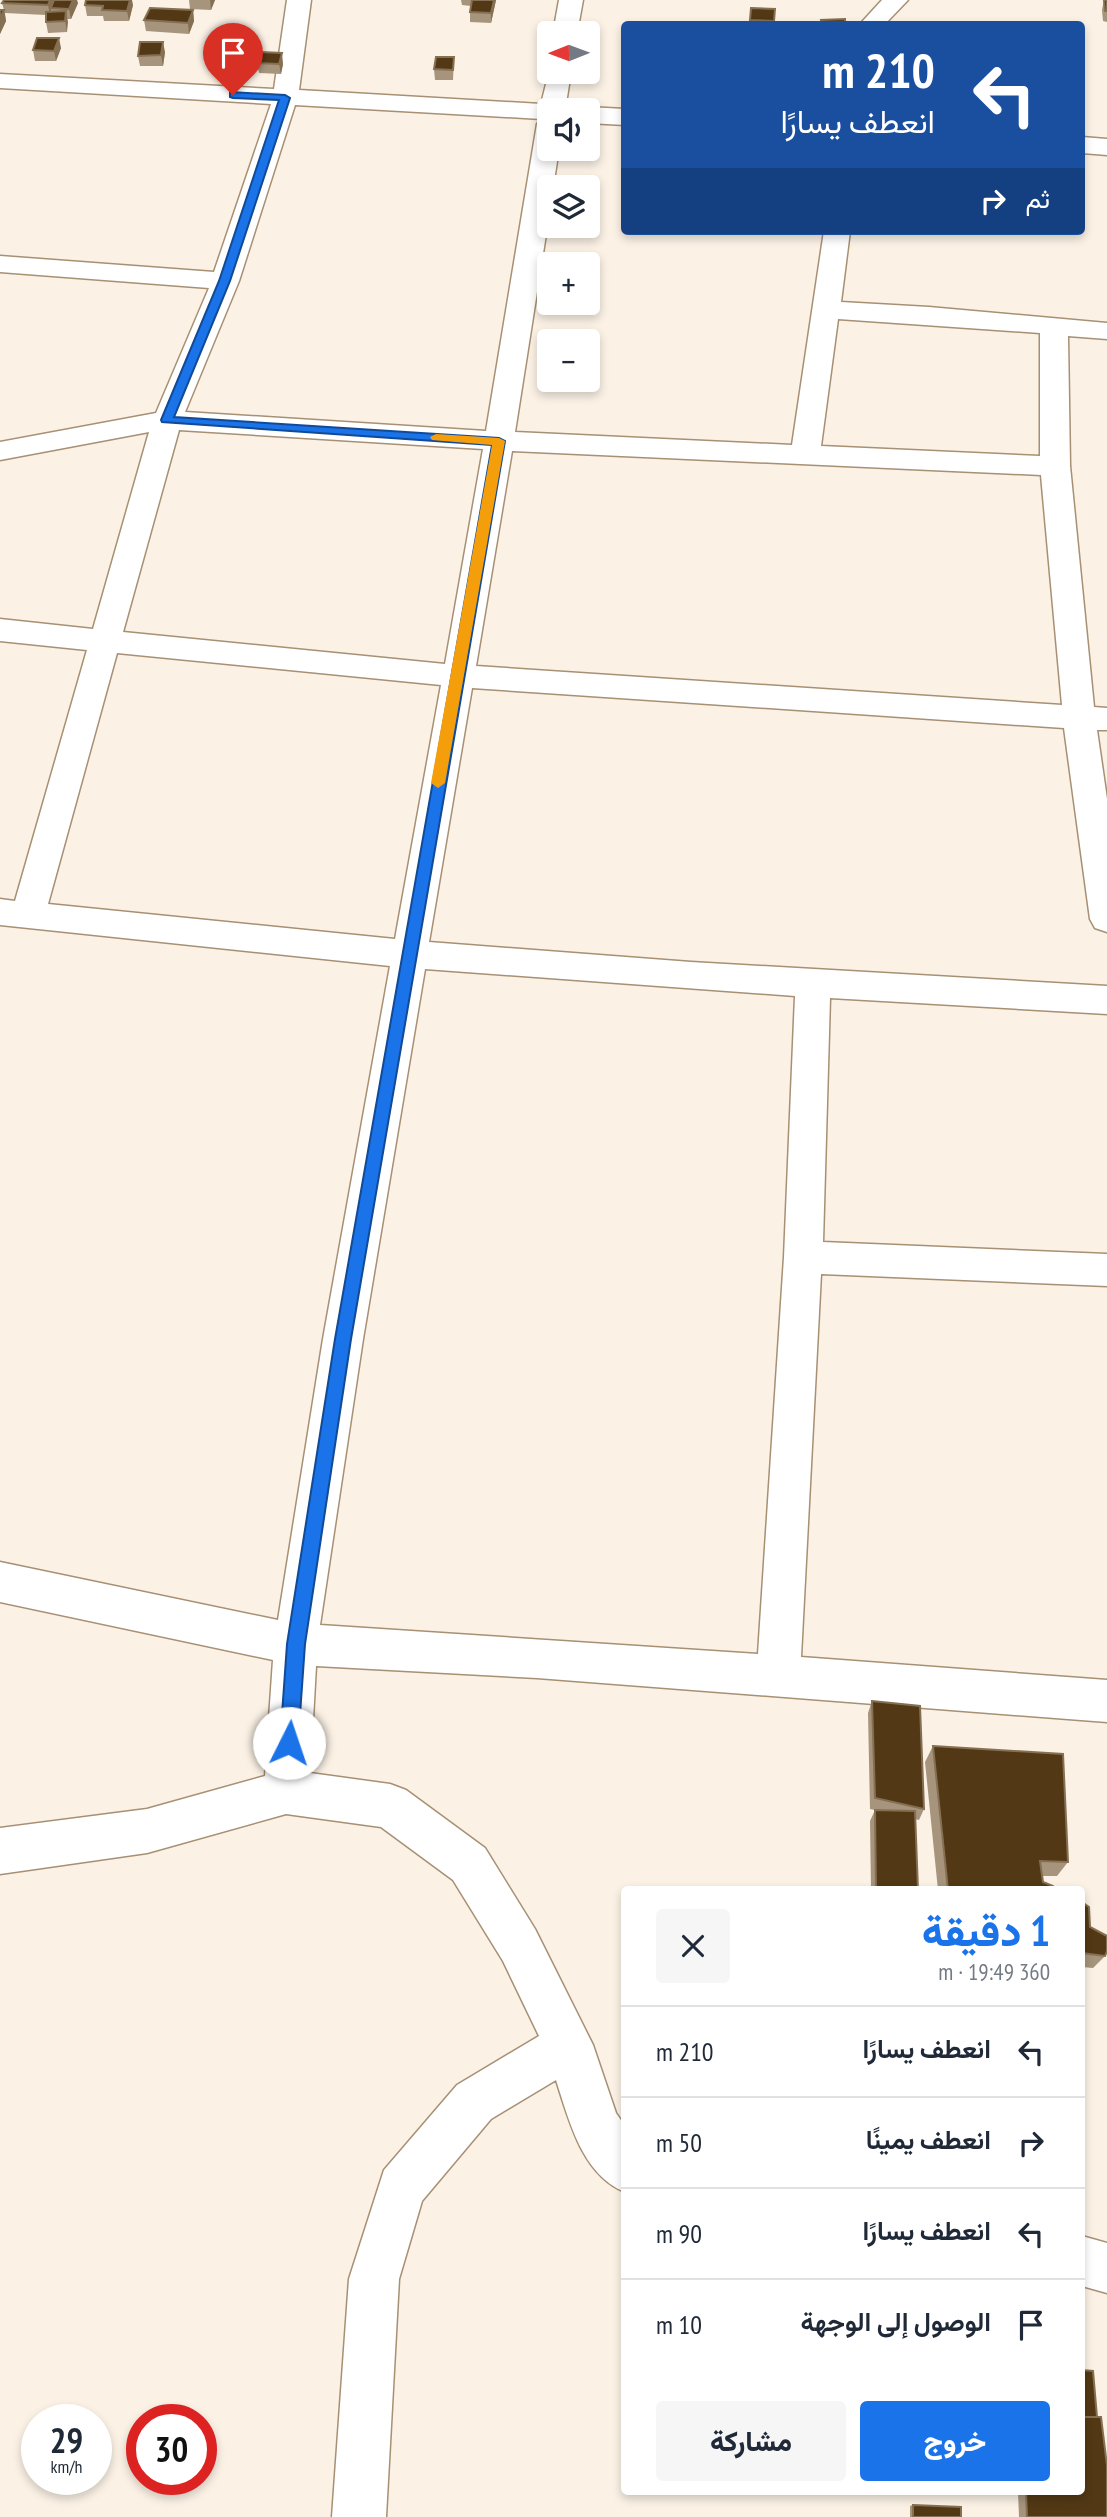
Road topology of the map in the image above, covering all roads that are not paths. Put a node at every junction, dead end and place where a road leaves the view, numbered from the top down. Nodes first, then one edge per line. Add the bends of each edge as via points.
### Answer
1 (299, 0) edge
2 (571, 0) edge
3 (896, 0) edge
4 (567, 21) edge
5 (875, 21) edge
6 (0, 81) edge
7 (285, 98) junction
8 (537, 110) edge
9 (600, 116) edge
10 (621, 117) edge
11 (1085, 145) edge
12 (1107, 147) edge
13 (544, 161) edge
14 (836, 235) edge
15 (0, 264) edge
16 (225, 281) junction
17 (825, 310) junction
18 (1054, 328) junction
19 (1107, 331) edge
20 (167, 420) junction
21 (499, 441) junction
22 (0, 450) edge
23 (805, 455) junction
24 (1055, 466) junction
25 (0, 630) edge
26 (102, 640) junction
27 (457, 676) junction
28 (1093, 718) edge
29 (14, 913) edge
30 (1107, 919) edge
31 (408, 953) junction
32 (813, 985) junction
33 (1107, 1000) edge
34 (803, 1257) junction
35 (1107, 1270) edge
36 (0, 1582) edge
37 (296, 1644) junction
38 (778, 1676) junction
39 (1107, 1701) edge
40 (286, 1792) junction
41 (0, 1851) edge
42 (569, 2045) junction
43 (621, 2162) edge
44 (1085, 2262) edge
45 (1107, 2268) edge
46 (359, 2517) edge

1 - 7 street
2 - 4 street
3 - 5 street
6 - 7 street
7 - 8 street
7 - 16 street
9 - 10 street
11 - 12 street
13 - 21 street
14 - 17 street
15 - 16 street
16 - 20 street
17 - 18 street
17 - 23 street
18 - 19 street
18 - 24 street
20 - 21 street
20 - 22 street
20 - 26 street
21 - 23 street
21 - 27 street
23 - 24 street
24 - 28 street
25 - 26 street
26 - 27 street
26 - 29 street
27 - 28 street
27 - 31 street
28 - 30 street
29 - 31 street
31 - 32 street
31 - 37 street
32 - 33 street
32 - 34 street
34 - 35 street
34 - 38 street
36 - 37 street
37 - 38 street
37 - 40 street
38 - 39 street
40 - 41 street via 147,1831
40 - 42 street via 390,1806 469,1864 519,1945
42 - 43 street via 596,2127
42 - 46 street via 474,2102 401,2187 374,2279
44 - 45 street

